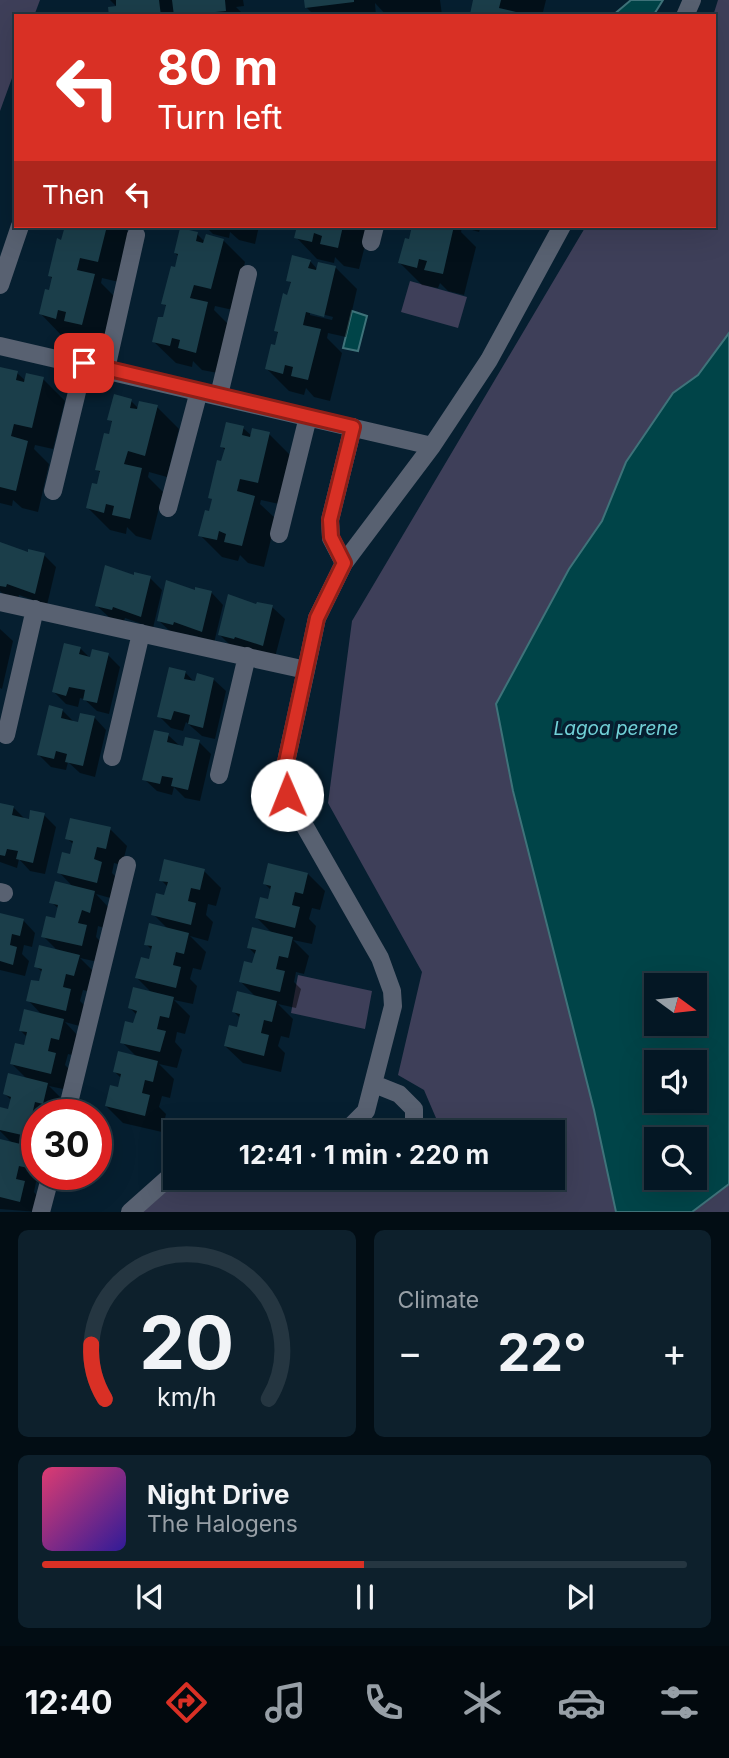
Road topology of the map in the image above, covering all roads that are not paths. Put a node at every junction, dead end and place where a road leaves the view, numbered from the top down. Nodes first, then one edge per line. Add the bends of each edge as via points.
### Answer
1 (19, 228) edge
2 (561, 228) edge
3 (136, 235) dead end
4 (248, 274) dead end
5 (0, 285) edge
6 (0, 346) edge
7 (84, 363) junction
8 (106, 369) junction
9 (199, 391) junction
10 (219, 395) junction
11 (308, 417) junction
12 (353, 427) junction
13 (432, 446) junction
14 (53, 491) dead end
15 (168, 508) dead end
16 (279, 534) dead end
17 (344, 563) junction
18 (0, 602) edge
19 (35, 609) junction
20 (141, 633) junction
21 (247, 656) junction
22 (306, 670) junction
23 (6, 735) dead end
24 (112, 757) dead end
25 (219, 775) dead end
26 (127, 865) dead end
27 (374, 1084) junction
28 (70, 1099) edge
29 (357, 1120) edge
30 (414, 1120) edge
31 (163, 1183) edge
32 (47, 1190) edge
33 (42, 1208) edge
34 (130, 1212) edge

1 - 5 street
2 - 13 street via 489,360
3 - 8 street
4 - 10 street
6 - 7 street
7 - 8 street
7 - 14 street
8 - 9 street
9 - 10 street
9 - 15 street
10 - 11 street
11 - 12 street
11 - 16 street
12 - 13 street
12 - 17 street via 330,520 331,537
13 - 17 street
17 - 22 street via 317,618
18 - 19 street
19 - 20 street
19 - 23 street
20 - 21 street
20 - 24 street
21 - 22 street
21 - 25 street
22 - 27 street via 284,780 293,810 380,958 392,991 390,1029
26 - 28 street
27 - 29 street via 366,1111
27 - 30 street via 399,1094 414,1109
31 - 34 street
32 - 33 street

